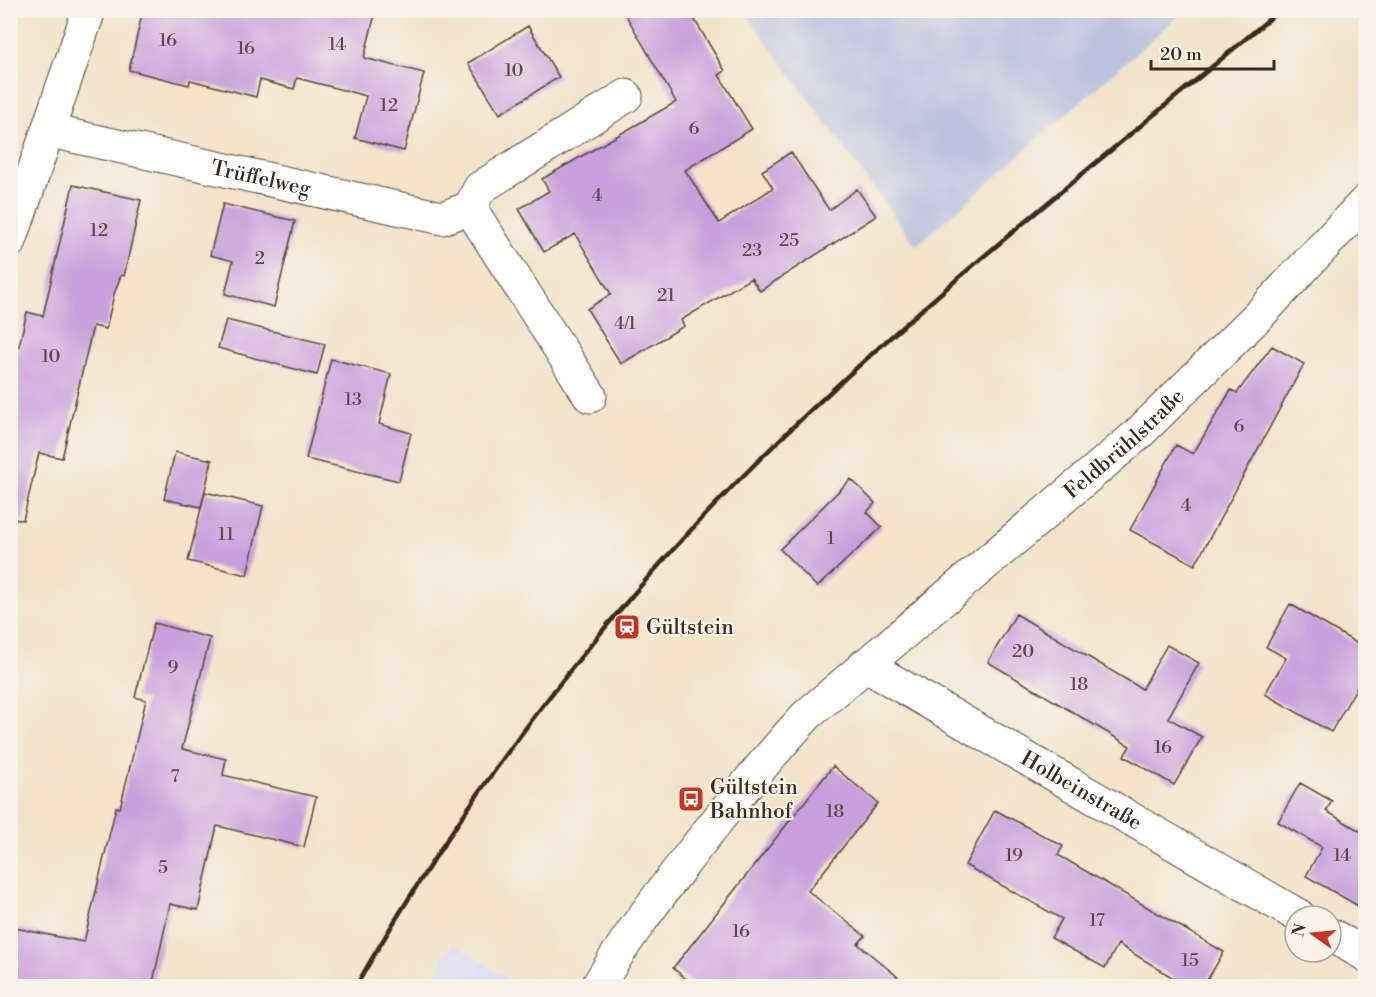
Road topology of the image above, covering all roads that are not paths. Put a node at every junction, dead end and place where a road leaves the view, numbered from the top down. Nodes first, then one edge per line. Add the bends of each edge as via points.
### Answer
1 (88, 10) edge
2 (626, 96) dead end
3 (50, 131) junction
4 (1365, 201) edge
5 (470, 208) junction
6 (10, 241) edge
7 (590, 396) dead end
8 (864, 665) junction
9 (1283, 907) edge
10 (1343, 942) edge
11 (1365, 955) edge
12 (598, 987) edge

1 - 3 street
2 - 5 street via 480,188
3 - 5 street, Trüffelweg via 442,218
3 - 6 street
4 - 8 street, Feldbrühlstraße via 1261,313 1137,435
5 - 7 street
8 - 9 street, Holbeinstraße
8 - 12 street, Feldbrühlstraße via 807,715 761,765 637,925
10 - 11 street

